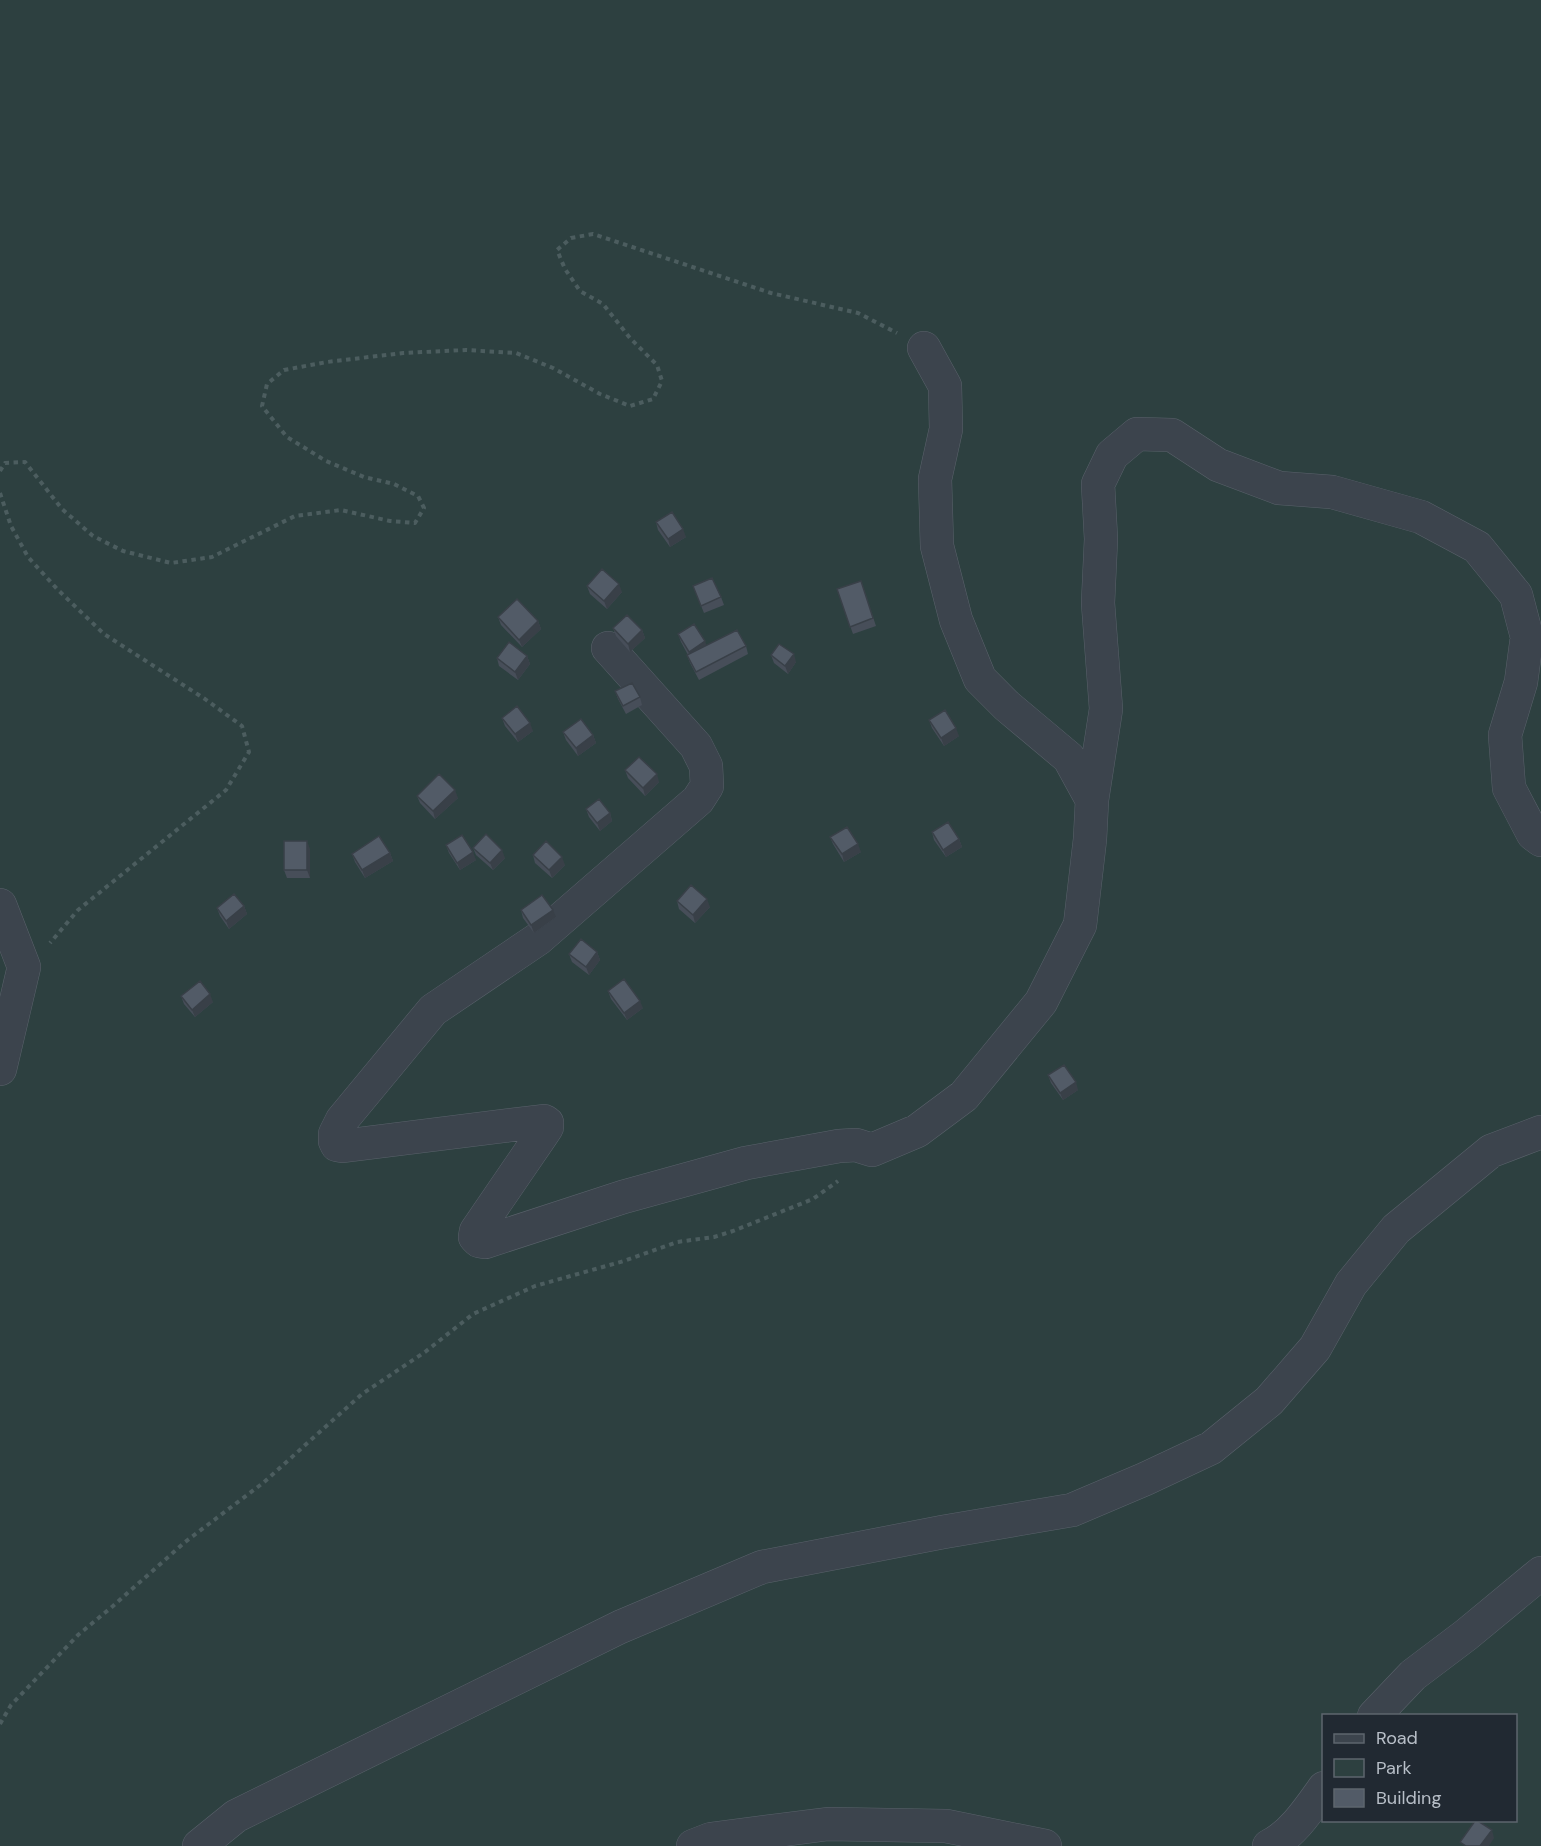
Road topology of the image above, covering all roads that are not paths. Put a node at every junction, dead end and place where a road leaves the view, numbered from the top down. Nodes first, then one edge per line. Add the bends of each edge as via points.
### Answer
1 (924, 348) road end
2 (608, 648) dead end
3 (1092, 800) junction
4 (1541, 840) edge
5 (0, 906) edge
6 (0, 1069) edge
7 (1541, 1132) edge
8 (1541, 1573) edge
9 (1376, 1714) edge
10 (1322, 1790) edge
11 (199, 1846) edge
12 (693, 1846) edge
13 (1045, 1846) edge
14 (1269, 1846) edge

1 - 3 street via 945,386 946,429 935,479 937,546 956,620 980,679 1069,758
2 - 3 street via 696,746 706,766 707,786 698,800 538,939 433,1010 342,1120 335,1134 334,1141 343,1146 547,1123 476,1231 480,1241 746,1163 839,1146 872,1150 917,1131 964,1096 1041,1002 1080,926
3 - 4 street via 1106,709 1098,603 1098,483 1112,455 1137,434 1172,435 1218,465 1279,488 1332,492 1421,517 1477,547 1516,595 1527,637 1521,682 1504,735 1509,788 1533,834
5 - 6 street via 24,967
7 - 11 street via 1491,1150 1396,1229 1351,1284 1315,1348 1269,1401 1211,1448 1072,1510 762,1567 620,1627 236,1816
8 - 9 street via 1413,1675
10 - 14 street via 1280,1841
12 - 13 street via 711,1839 828,1824 946,1826

